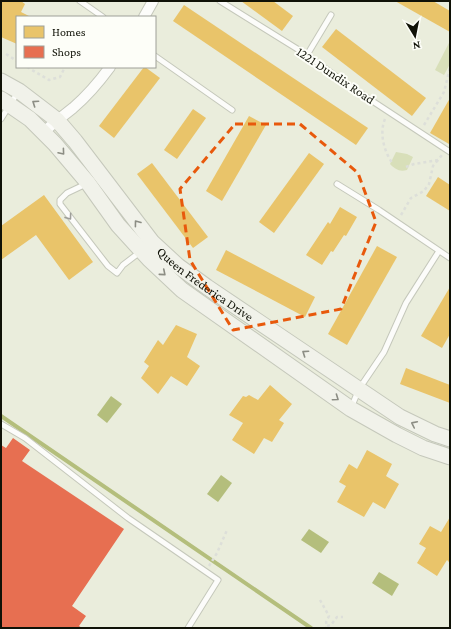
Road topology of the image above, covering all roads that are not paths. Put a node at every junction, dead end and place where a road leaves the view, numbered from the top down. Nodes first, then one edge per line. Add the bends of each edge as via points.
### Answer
1 (80, 1) edge
2 (152, 1) edge
3 (220, 1) edge
4 (331, 15) dead end
5 (102, 16) edge
6 (144, 16) edge
7 (307, 55) junction
8 (156, 57) edge
9 (109, 68) edge
10 (1, 81) edge
11 (19, 91) junction
12 (6, 102) edge
13 (232, 110) dead end
14 (1, 119) edge
15 (57, 120) junction
16 (44, 132) junction
17 (448, 151) edge
18 (88, 183) junction
19 (337, 184) dead end
20 (146, 247) junction
21 (440, 251) junction
22 (450, 258) edge
23 (359, 389) junction
24 (351, 409) junction
25 (1, 424) edge
26 (450, 439) edge
27 (450, 457) edge
28 (188, 628) edge

1 - 5 lane
2 - 6 street
3 - 7 lane, 1221 Dundix Road
4 - 7 lane
7 - 17 lane, 1221 Dundix Road
8 - 13 lane
9 - 15 street via 73,108
10 - 11 street, Queen Frederica Drive
11 - 12 lane
15 -> 11 street, Queen Frederica Drive
12 - 14 lane
12 - 16 street, Queen Frederica Drive
15 - 16 street
20 -> 15 street, Queen Frederica Drive via 75,141
16 -> 18 street, Queen Frederica Drive
18 - 20 street, Queen Frederica Drive via 118,225
18 -> 20 lane via 67,193 60,200 60,204 108,266 117,273
19 - 21 lane
23 -> 20 street, Queen Frederica Drive
20 -> 24 street, Queen Frederica Drive via 159,270 198,302
21 - 22 lane
21 - 23 lane via 406,303 384,352
23 - 24 lane
26 -> 23 street, Queen Frederica Drive via 400,417
24 - 27 street, Queen Frederica Drive via 423,448
25 - 28 lane via 25,438 128,518 218,580

